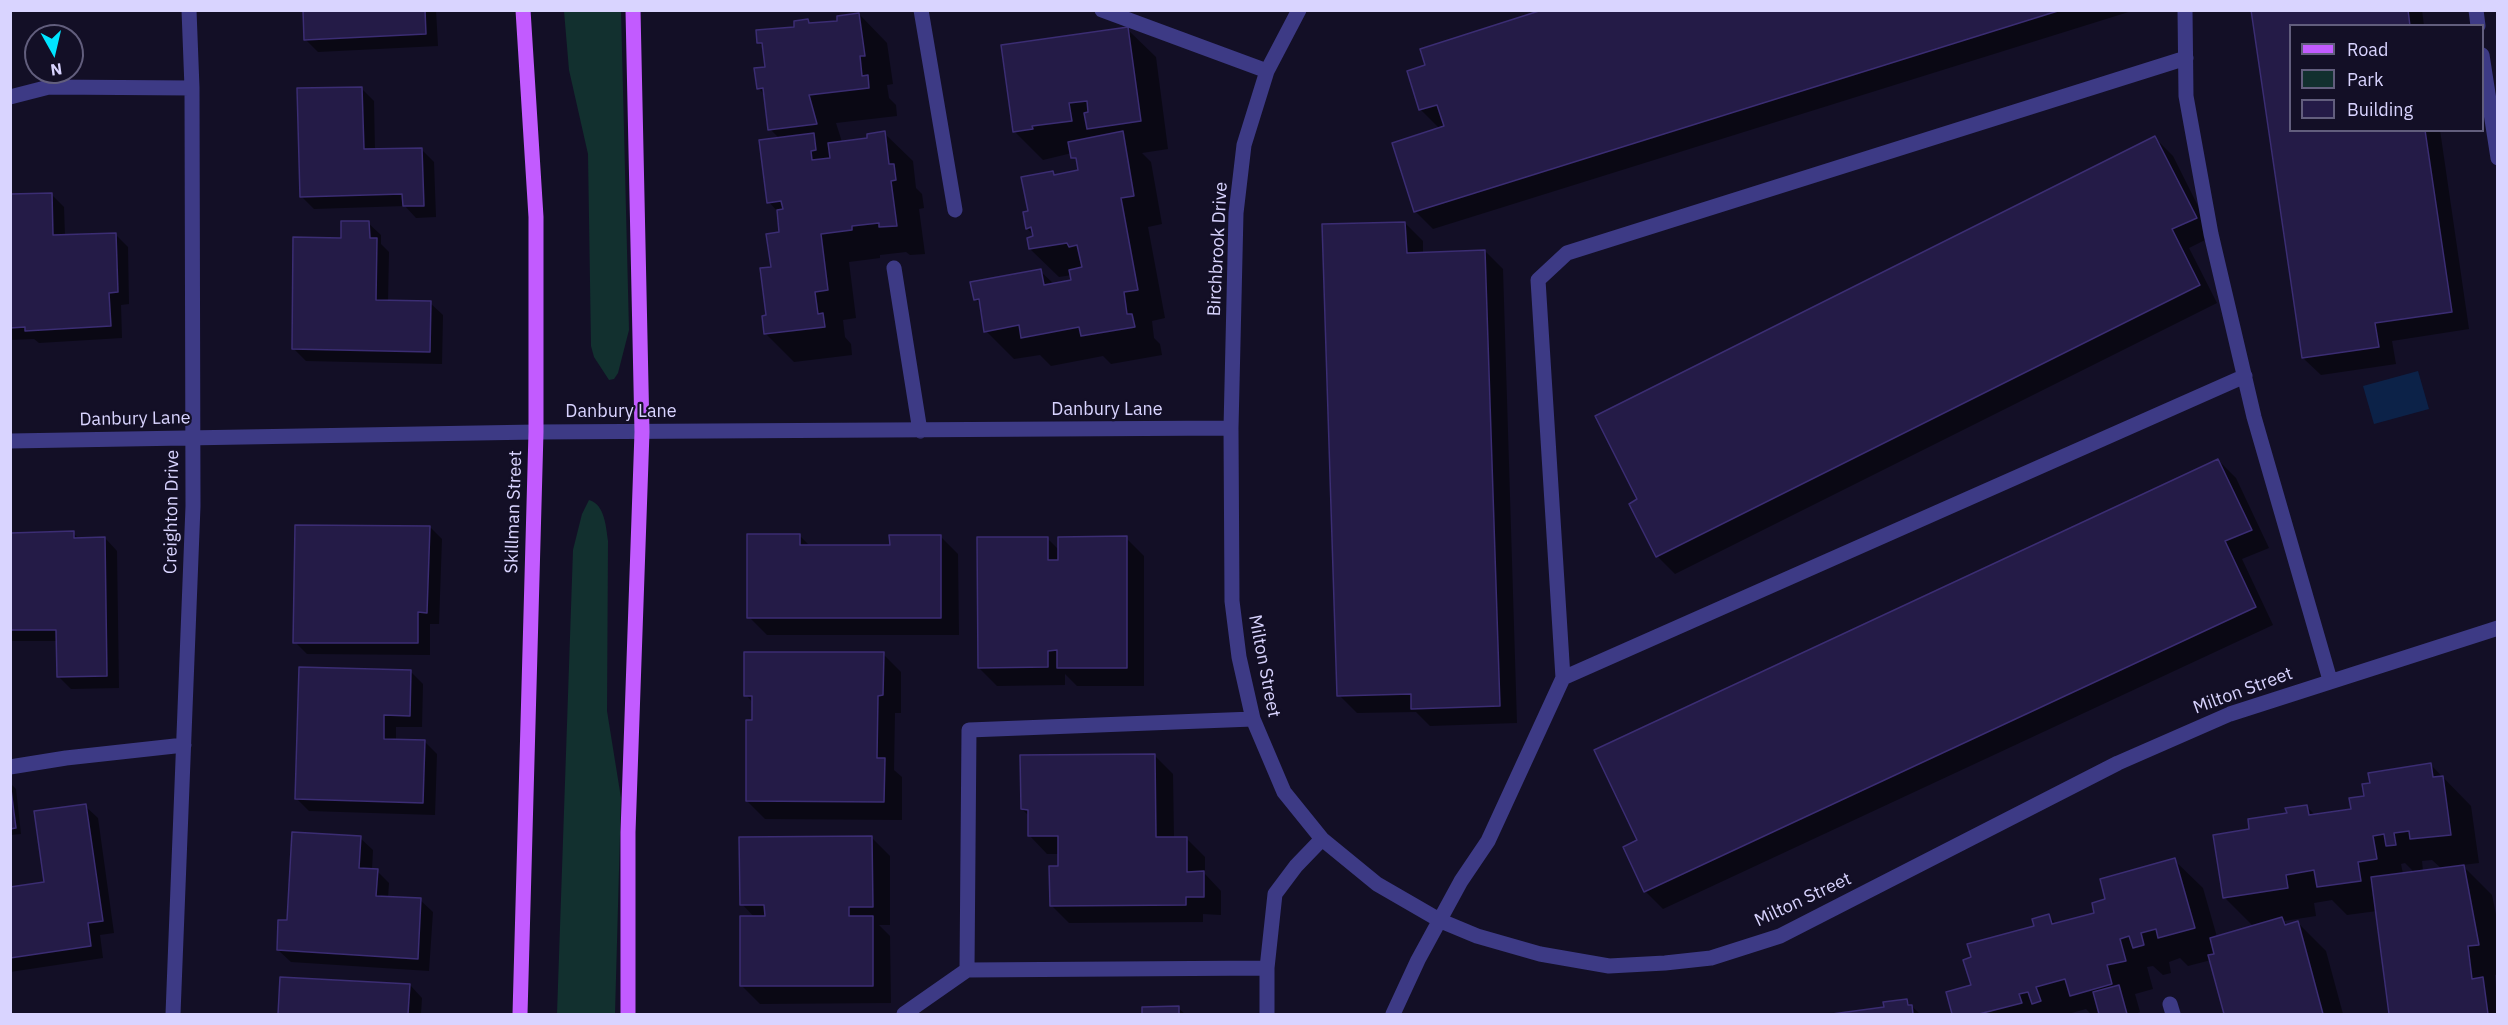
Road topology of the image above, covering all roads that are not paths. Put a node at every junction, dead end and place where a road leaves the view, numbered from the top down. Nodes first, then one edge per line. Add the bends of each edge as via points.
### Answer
1 (189, 10) edge
2 (523, 10) edge
3 (633, 10) edge
4 (921, 10) edge
5 (1102, 10) edge
6 (1299, 10) edge
7 (2186, 10) edge
8 (2186, 58) junction
9 (2484, 65) edge
10 (1267, 71) junction
11 (192, 88) junction
12 (10, 97) edge
13 (2495, 127) edge
14 (2498, 158) edge
15 (955, 210) dead end
16 (894, 268) dead end
17 (2245, 376) junction
18 (1231, 428) junction
19 (920, 431) junction
20 (536, 432) junction
21 (642, 432) junction
22 (192, 438) junction
23 (10, 441) edge
24 (2498, 628) edge
25 (1563, 678) junction
26 (2330, 680) junction
27 (1253, 719) junction
28 (184, 745) junction
29 (10, 768) edge
30 (1322, 839) junction
31 (1441, 921) junction
32 (1267, 968) junction
33 (967, 970) junction
34 (173, 1014) edge
35 (520, 1014) edge
36 (628, 1014) edge
37 (904, 1014) edge
38 (1267, 1014) edge
39 (1393, 1014) edge

1 - 11 street, Creighton Drive
2 - 20 main road, Skillman Street via 536,217
3 - 21 main road
4 - 15 street
5 - 10 street
6 - 10 street, Birchbrook Drive
7 - 8 street
8 - 17 street via 2186,96 2211,234
8 - 25 street via 1567,252 1538,280
9 - 13 street
10 - 18 street, Birchbrook Drive via 1244,145 1236,213
11 - 12 street via 49,87
11 - 22 street, Creighton Drive
13 - 14 street
16 - 19 street
17 - 25 street
17 - 26 street
18 - 19 street, Danbury Lane
18 - 27 street, Milton Street via 1232,602
19 - 21 street, Danbury Lane
20 - 21 street, Danbury Lane
20 - 22 street, Danbury Lane
20 - 35 main road, Skillman Street
21 - 36 main road via 628,832
22 - 23 street, Danbury Lane
22 - 28 street, Creighton Drive
24 - 26 street, Milton Street
25 - 31 street via 1488,841 1461,881
26 - 31 street, Milton Street via 2230,714 2118,763 1780,936 1711,958 1609,966 1540,954
27 - 30 street, Milton Street via 1284,792
27 - 33 street via 969,730
28 - 29 street
28 - 34 street, Creighton Drive
30 - 31 street, Milton Street via 1377,884
30 - 32 street via 1275,894
31 - 39 street
32 - 33 street
32 - 38 street
33 - 37 street

